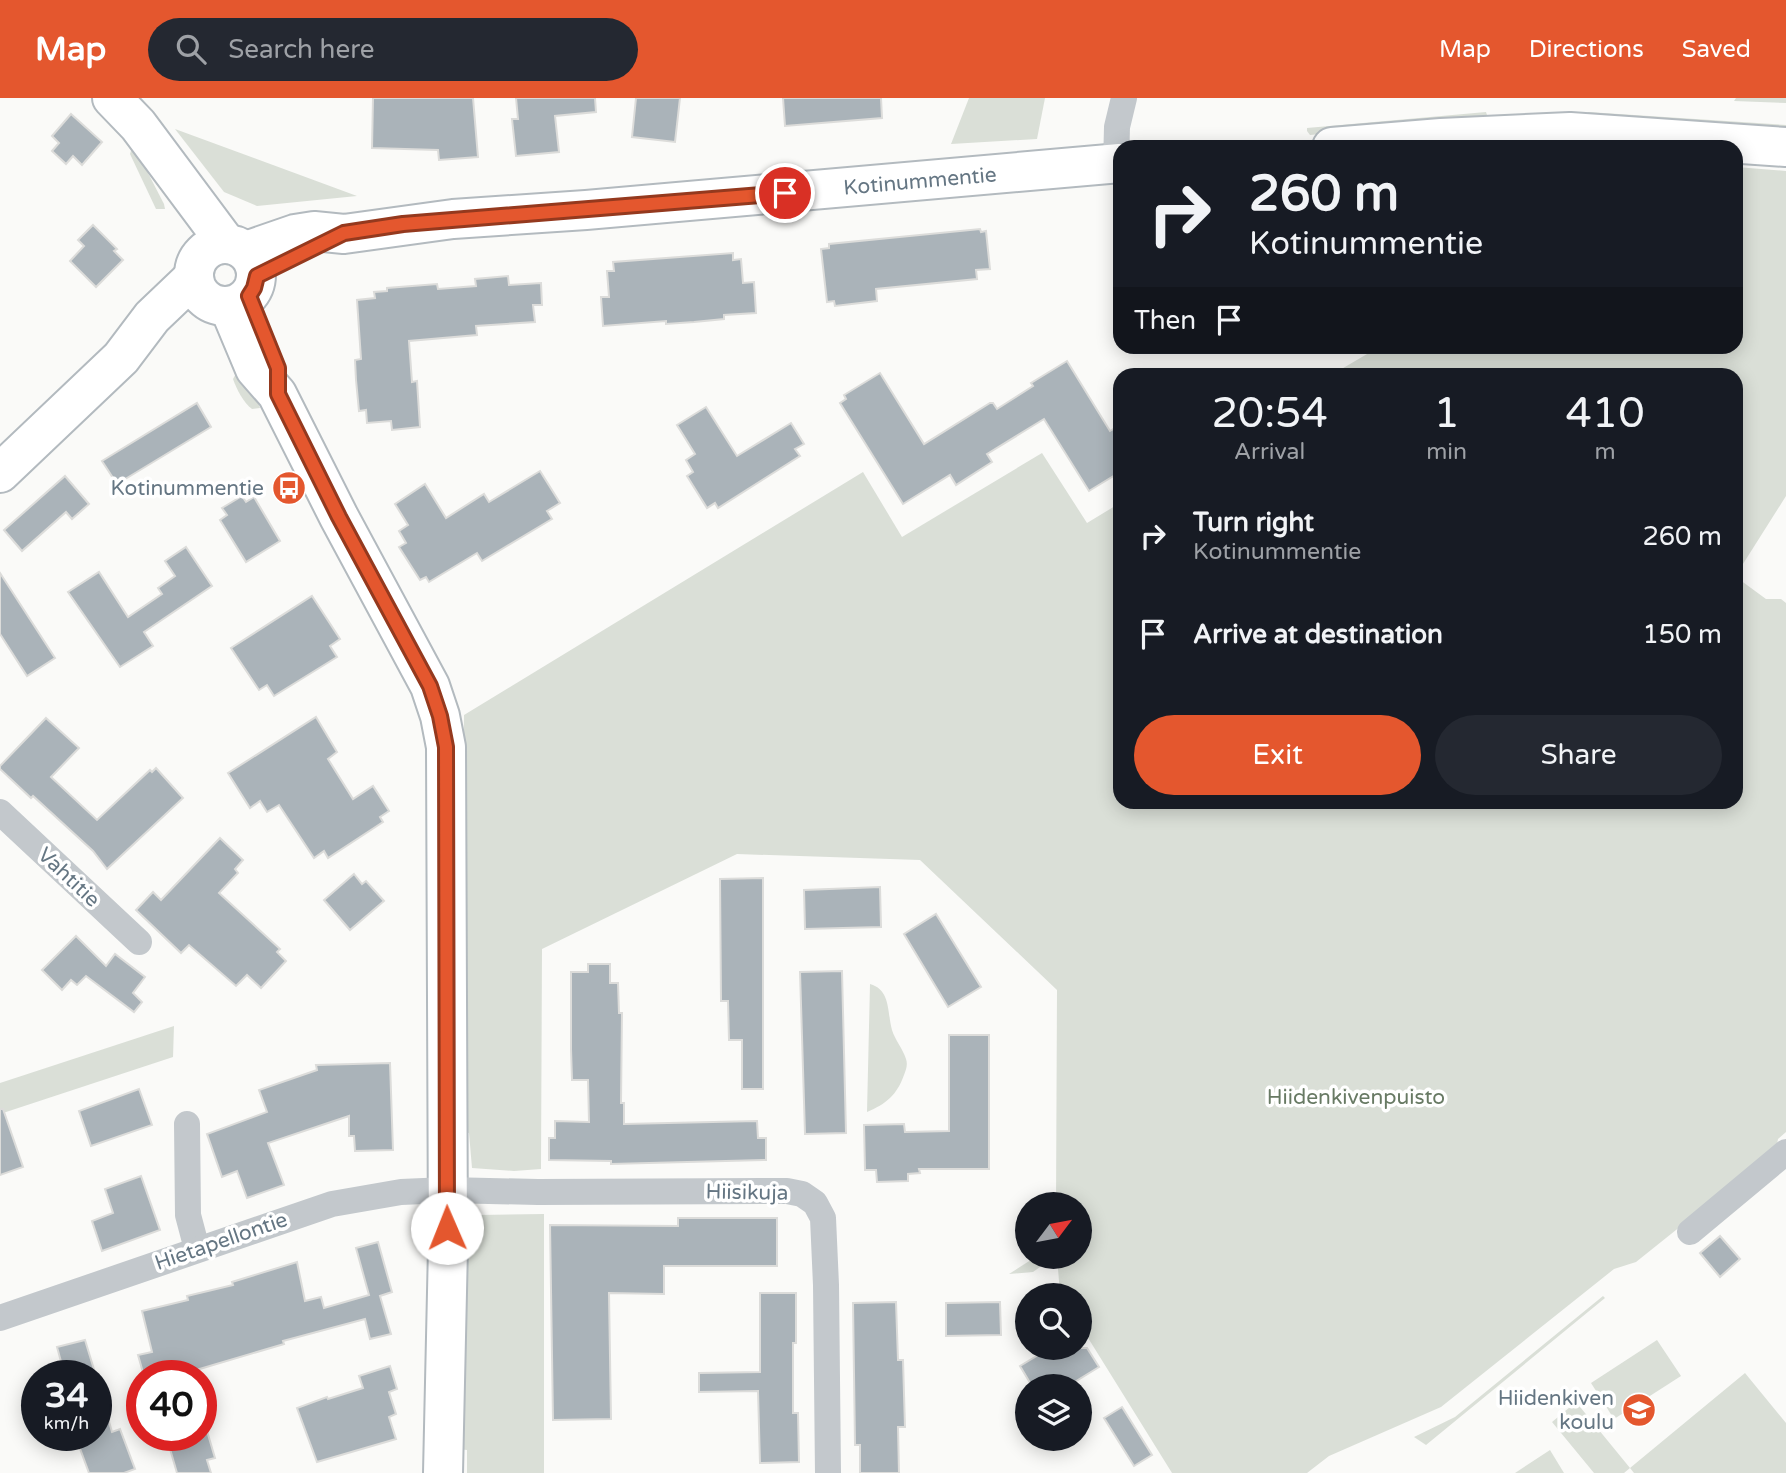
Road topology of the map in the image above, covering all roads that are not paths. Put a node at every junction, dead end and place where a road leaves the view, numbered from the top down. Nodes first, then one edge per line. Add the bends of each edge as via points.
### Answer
1 (112, 98) edge
2 (1124, 98) edge
3 (1117, 140) edge
4 (1443, 140) edge
5 (1678, 140) edge
6 (1743, 145) edge
7 (1786, 148) edge
8 (1113, 164) edge
9 (226, 276) junction
10 (0, 473) edge
11 (0, 812) edge
12 (139, 942) dead end
13 (187, 1124) dead end
14 (1786, 1152) edge
15 (447, 1190) junction
16 (1690, 1233) dead end
17 (197, 1249) junction
18 (0, 1318) edge
19 (443, 1473) edge
20 (828, 1473) edge

1 - 9 main road via 200,205
2 - 3 street
4 - 5 main road via 1570,132
6 - 7 main road
8 - 9 main road, Kotinummentie via 453,219 344,233
9 - 10 main road, Kotinummentie via 152,317 121,358
9 - 15 main road via 255,369 278,394 430,686 440,716 446,747
11 - 12 street, Vahtitie
13 - 17 street via 188,1215
14 - 16 street
15 - 17 street, Hietapellontie via 401,1192 332,1204
15 - 19 main road
15 - 20 street, Hiisikuja via 787,1191 815,1203 822,1218 827,1285
17 - 18 street, Hietapellontie

